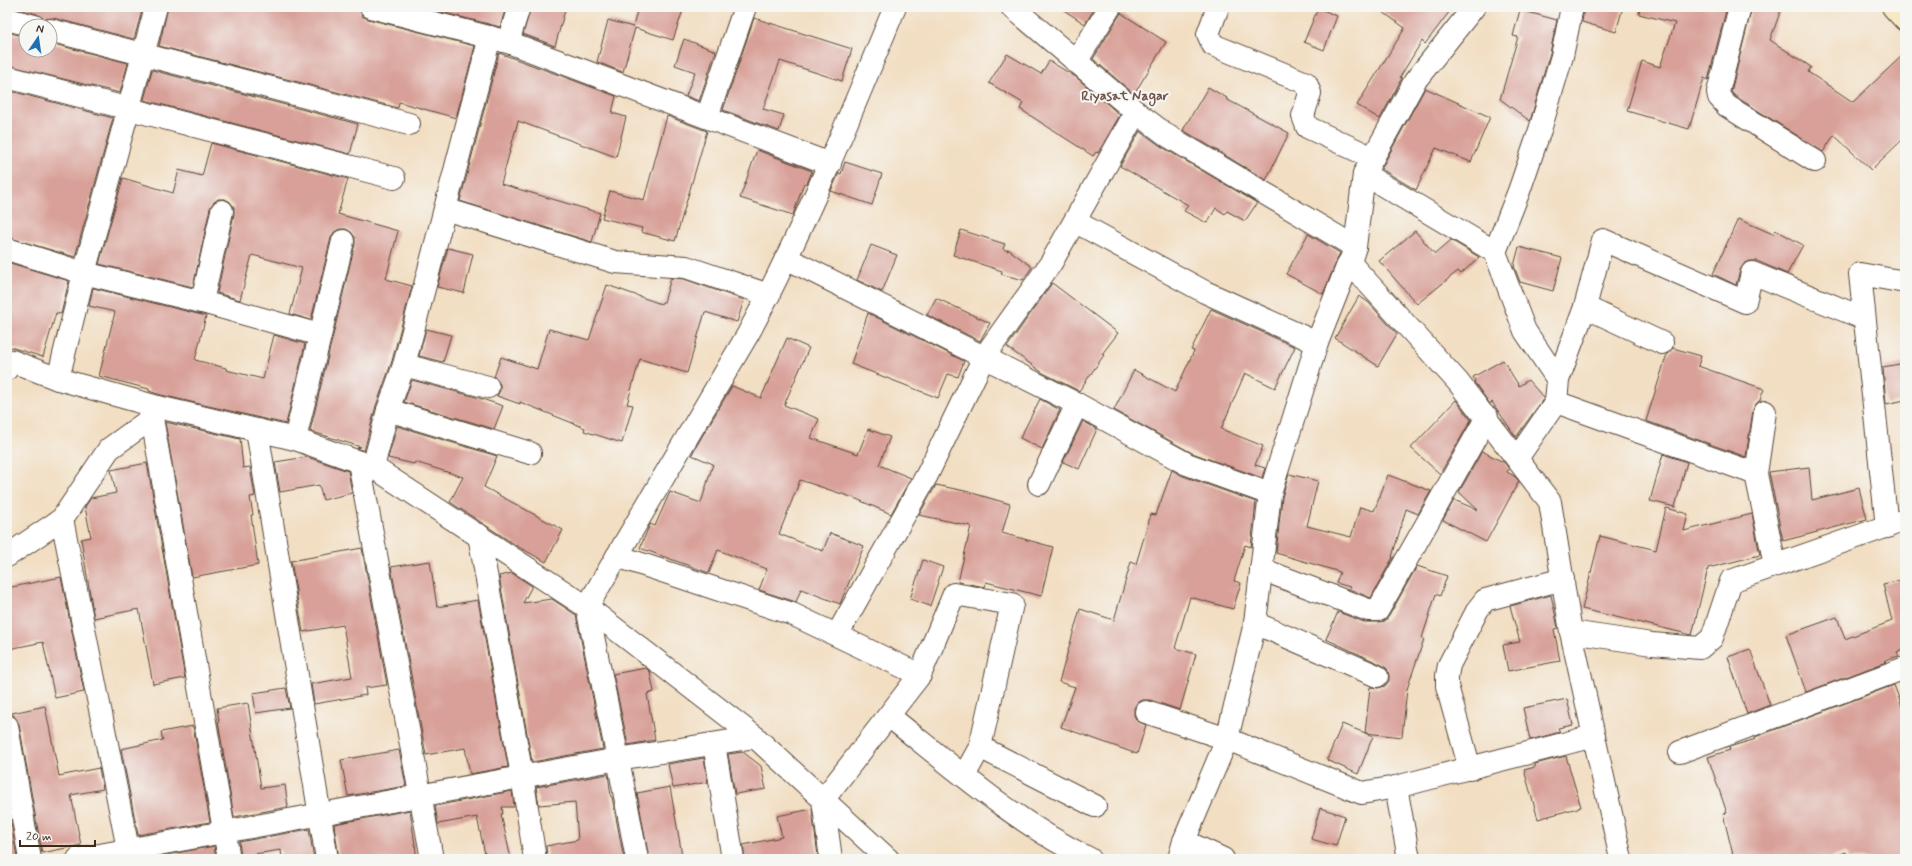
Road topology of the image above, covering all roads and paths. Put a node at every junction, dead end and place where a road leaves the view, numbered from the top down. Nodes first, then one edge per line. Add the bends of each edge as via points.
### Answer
1 (156, 7) edge
2 (371, 7) edge
3 (519, 7) edge
4 (745, 7) edge
5 (895, 7) edge
6 (1012, 7) edge
7 (1110, 7) edge
8 (1218, 7) edge
9 (1474, 7) edge
10 (1572, 7) edge
11 (1740, 7) edge
12 (1893, 7) edge
13 (7, 19) edge
14 (1905, 20) edge
15 (18, 22) edge
16 (58, 32) edge
17 (499, 40) junction
18 (143, 54) junction
19 (1076, 62) junction
20 (7, 77) edge
21 (129, 108) junction
22 (1136, 112) junction
23 (707, 117) junction
24 (409, 124) dead end
25 (1815, 161) dead end
26 (830, 164) junction
27 (1369, 166) junction
28 (394, 178) dead end
29 (445, 209) junction
30 (222, 211) dead end
31 (1076, 222) junction
32 (343, 241) dead end
33 (7, 249) edge
34 (1495, 252) junction
35 (1352, 255) junction
36 (786, 258) junction
37 (84, 273) junction
38 (1905, 282) edge
39 (769, 295) junction
40 (202, 302) junction
41 (1585, 307) junction
42 (1864, 318) junction
43 (320, 335) junction
44 (1317, 343) junction
45 (1662, 343) dead end
46 (984, 357) junction
47 (404, 365) junction
48 (7, 369) edge
49 (58, 379) junction
50 (1558, 380) junction
51 (488, 387) dead end
52 (1556, 402) junction
53 (1077, 404) junction
54 (388, 410) junction
55 (155, 412) junction
56 (1765, 412) dead end
57 (1487, 417) junction
58 (257, 430) junction
59 (295, 439) junction
60 (530, 453) dead end
61 (1518, 457) junction
62 (366, 464) junction
63 (1756, 474) junction
64 (1039, 484) dead end
65 (1270, 494) junction
66 (62, 518) junction
67 (1896, 524) edge
68 (479, 535) junction
69 (7, 556) edge
70 (617, 556) junction
71 (1775, 566) junction
72 (1261, 569) junction
73 (1563, 579) junction
74 (587, 607) junction
75 (1255, 624) junction
76 (1571, 632) junction
77 (837, 635) junction
78 (1905, 668) edge
79 (920, 675) junction
80 (1377, 676) dead end
81 (1146, 712) dead end
82 (889, 716) junction
83 (7, 726) edge
84 (1594, 736) junction
85 (755, 737) junction
86 (1227, 739) junction
87 (714, 744) junction
88 (980, 747) junction
89 (1680, 752) dead end
90 (618, 759) junction
91 (1470, 769) junction
92 (522, 776) junction
93 (964, 776) junction
94 (1396, 787) junction
95 (420, 794) junction
96 (823, 800) junction
97 (1095, 806) dead end
98 (318, 814) junction
99 (225, 831) junction
100 (1182, 850) edge
101 (129, 854) edge
102 (30, 859) edge
103 (78, 859) edge
104 (229, 859) edge
105 (327, 859) edge
106 (432, 859) edge
107 (535, 859) edge
108 (637, 859) edge
109 (732, 859) edge
110 (831, 859) edge
111 (888, 859) edge
112 (1090, 859) edge
113 (1223, 859) edge
114 (1409, 859) edge
115 (1621, 859) edge

1 - 18 street
2 - 17 street
3 - 17 street
4 - 23 street
5 - 26 street
6 - 19 street
7 - 19 street
8 - 27 street via 1208,34 1213,45 1306,83 1310,93 1303,116 1307,127
9 - 27 street via 1415,82
10 - 34 street via 1562,56 1542,123
11 - 25 street via 1718,92 1719,97 1727,106
12 - 14 street
13 - 15 street
16 - 18 street
17 - 23 street
17 - 29 street
18 - 21 street
18 - 24 street
19 - 22 street
20 - 21 street
21 - 28 street
21 - 37 street
22 - 31 street
22 - 35 street via 1168,136
23 - 26 street
26 - 36 street
27 - 34 street
27 - 35 street
29 - 39 street via 615,262 686,267
29 - 47 street
30 - 40 street
31 - 44 street via 1205,292
31 - 46 street via 1051,263
32 - 43 street
33 - 37 street
34 - 50 street via 1525,331
35 - 44 street
35 - 57 street
36 - 39 street
36 - 46 street
37 - 40 street
37 - 49 street
38 - 42 street via 1860,274
39 - 70 street
40 - 43 street
41 - 42 street via 1604,240 1745,302 1752,273
41 - 45 street
41 - 50 street
42 - 67 street
43 - 59 street
44 - 65 street
46 - 53 street
46 - 77 street via 927,475
47 - 51 street
47 - 54 street
48 - 49 street via 12,361
49 - 55 street
50 - 52 street
52 - 61 street
52 - 63 street
53 - 64 street
53 - 65 street via 1187,464
54 - 60 street
54 - 62 street
55 - 58 street
55 - 66 street via 109,449
55 - 99 street
56 - 63 street
57 - 61 street
57 - 72 street via 1378,610 1368,610
58 - 59 street
58 - 98 street
59 - 62 street
61 - 73 street via 1550,502
62 - 68 street
62 - 95 street
63 - 71 street
65 - 72 street
66 - 69 street
66 - 101 street
67 - 71 street
68 - 74 street
68 - 92 street
70 - 74 street
70 - 77 street via 792,614
71 - 76 street via 1731,581 1712,638 1700,648
72 - 75 street
73 - 76 street
73 - 91 street via 1485,600 1449,665 1447,686
74 - 85 street
74 - 90 street
75 - 80 street
75 - 86 street
76 - 84 street
77 - 79 street
78 - 89 street
79 - 82 street
79 - 88 street via 954,594 1012,604
81 - 86 street
82 - 93 street
82 - 96 street
83 - 102 street
84 - 91 street
84 - 115 street
85 - 87 street
85 - 96 street
86 - 94 street via 1362,793
86 - 100 street
87 - 90 street
87 - 109 street
88 - 93 street
88 - 97 street
90 - 92 street
90 - 108 street
91 - 94 street
92 - 95 street
92 - 107 street
93 - 112 street via 1058,843
94 - 114 street
95 - 98 street
95 - 106 street
96 - 110 street
96 - 111 street
98 - 99 street
98 - 105 street
99 - 101 street
99 - 104 street
100 - 113 street
101 - 103 street

